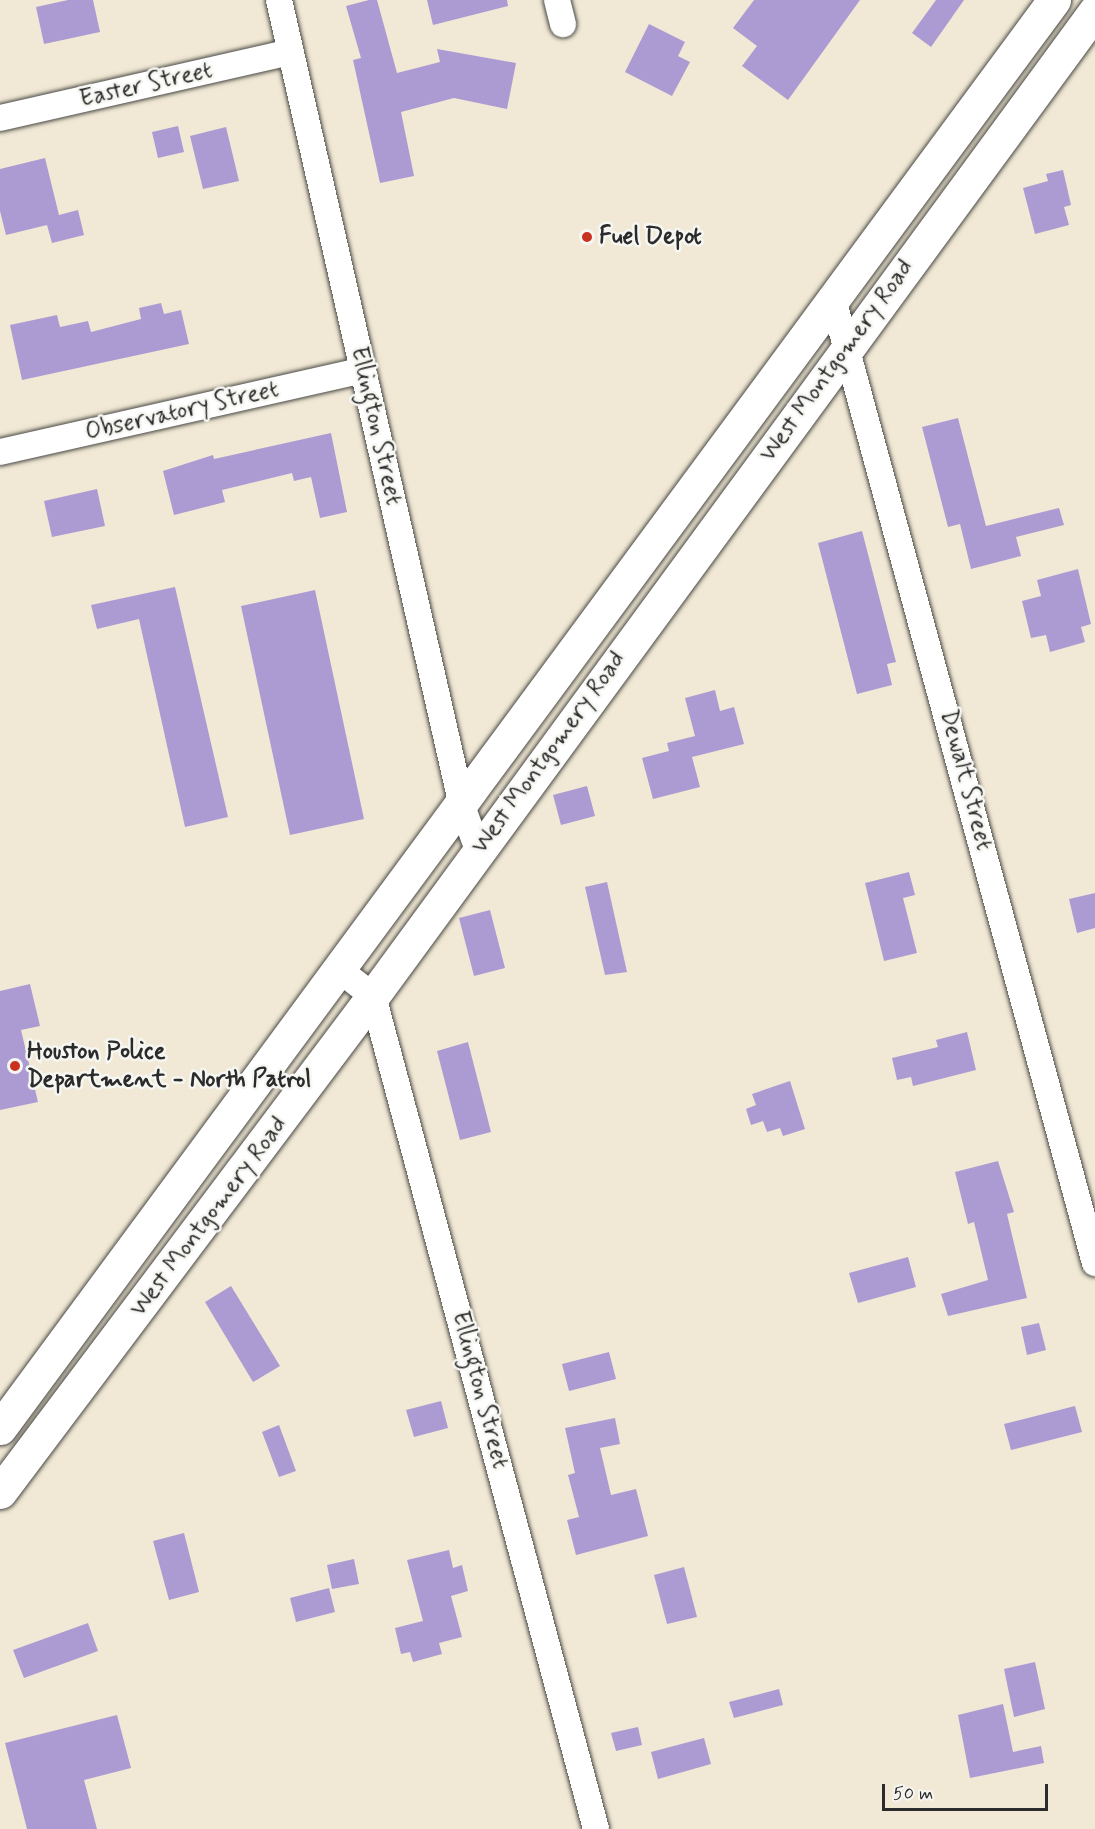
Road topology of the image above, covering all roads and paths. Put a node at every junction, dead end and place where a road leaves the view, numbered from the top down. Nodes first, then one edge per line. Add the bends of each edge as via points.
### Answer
1 (279, 0) edge
2 (1054, 0) edge
3 (1095, 11) edge
4 (291, 52) junction
5 (0, 118) edge
6 (832, 299) junction
7 (847, 348) junction
8 (363, 370) junction
9 (0, 452) edge
10 (462, 806) junction
11 (478, 850) junction
12 (337, 968) junction
13 (373, 996) junction
14 (1095, 1263) edge
15 (68, 1337) junction
16 (102, 1361) junction
17 (0, 1428) edge
18 (0, 1491) edge
19 (596, 1829) edge

1 - 4 street, Ellington Street
2 - 6 main road, West Montgomery Road
3 - 7 main road, West Montgomery Road
4 - 5 street, Easter Street
4 - 8 street, Ellington Street
6 - 7 street, Dewalt Street
6 - 10 main road, West Montgomery Road
7 - 11 main road, West Montgomery Road
7 - 14 street, Dewalt Street
8 - 9 street, Observatory Street
8 - 10 street, Ellington Street
10 - 11 street, Ellington Street
10 - 12 main road, West Montgomery Road
11 - 13 main road, West Montgomery Road
12 - 13 street
12 - 15 main road, West Montgomery Road
13 - 16 main road, West Montgomery Road
13 - 19 street, Ellington Street
15 - 16 main road
15 - 17 main road, West Montgomery Road
16 - 18 main road, West Montgomery Road

